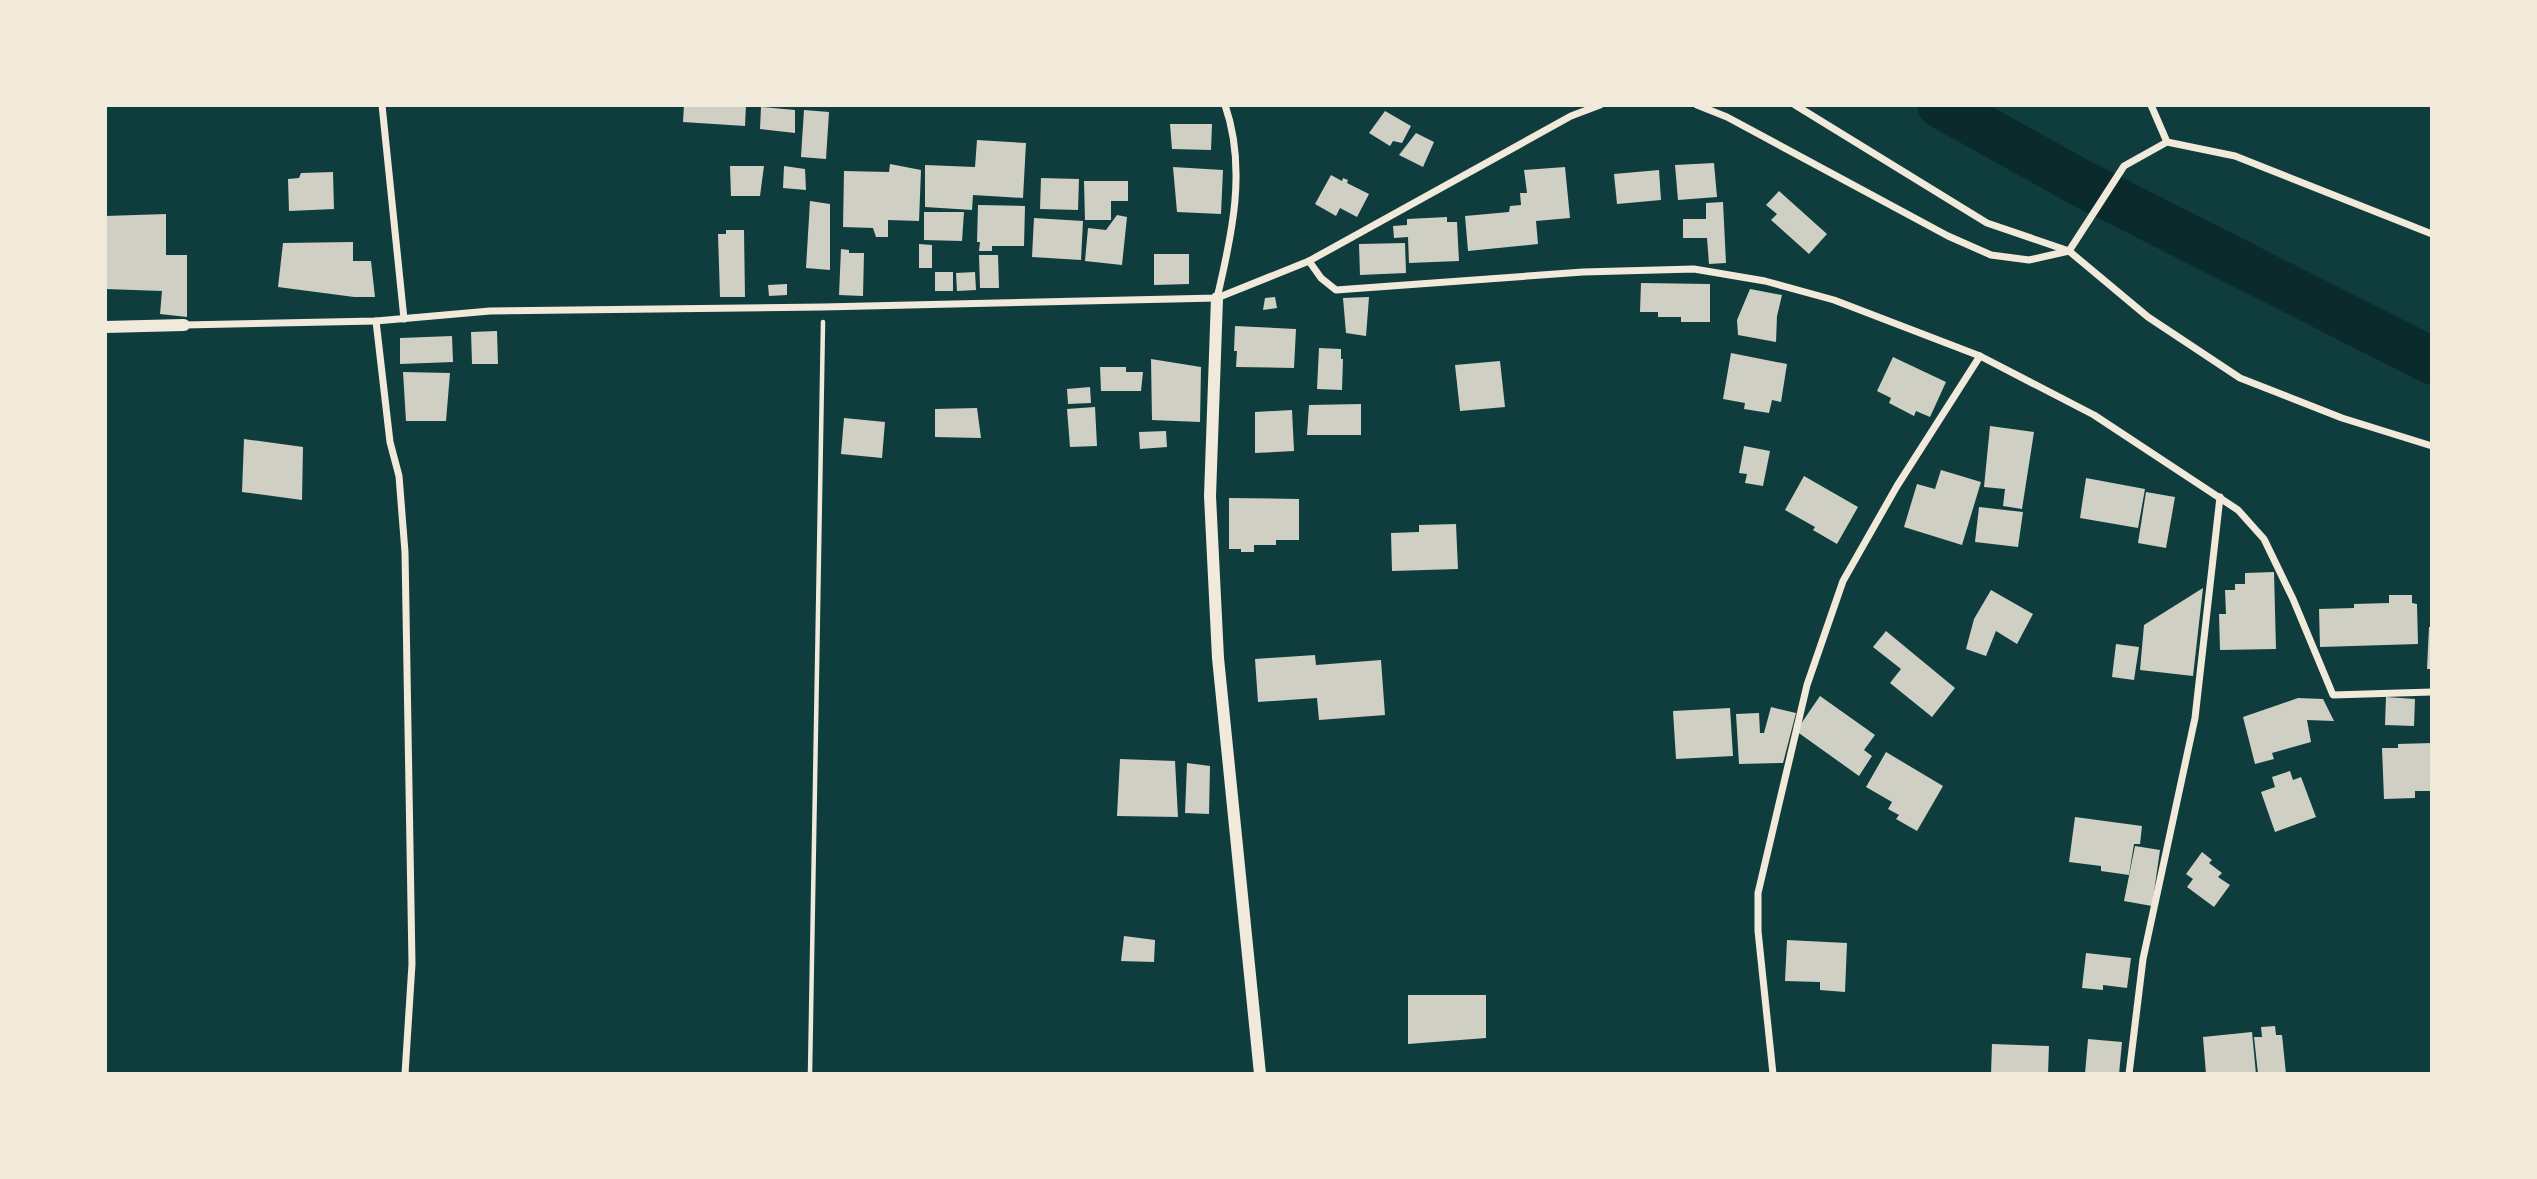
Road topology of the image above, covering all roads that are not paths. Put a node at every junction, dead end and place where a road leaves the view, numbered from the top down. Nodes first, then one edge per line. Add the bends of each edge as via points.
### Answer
1 (382, 105) edge
2 (1225, 105) edge
3 (1600, 105) edge
4 (1697, 105) edge
5 (1795, 105) edge
6 (2151, 105) edge
7 (2166, 142) junction
8 (2432, 234) edge
9 (2069, 251) junction
10 (1309, 261) junction
11 (1217, 298) junction
12 (404, 319) junction
13 (376, 321) junction
14 (184, 326) joint
15 (105, 327) edge
16 (1980, 356) junction
17 (2432, 446) edge
18 (2220, 498) junction
19 (2432, 692) edge
20 (405, 1074) edge
21 (1259, 1074) edge
22 (1773, 1074) edge
23 (2129, 1074) edge

1 - 12 street
2 - 11 street via 1237,161 1233,231
3 - 10 street
4 - 9 street via 1991,255 2029,260
5 - 9 street via 1987,223
6 - 7 street
7 - 8 street via 2235,156
7 - 9 street via 2124,166
9 - 17 street via 2147,317 2241,378 2342,418
10 - 11 street
10 - 16 street via 1336,290 1583,272 1694,269 1765,281 1834,300
11 - 12 street via 490,311
11 - 21 street via 1210,496 1218,658
12 - 13 street
13 - 14 street
13 - 20 street via 390,442 399,476 405,552 412,964
14 - 15 street
16 - 18 street via 2094,415
16 - 22 street via 1843,581 1807,685 1758,893
18 - 19 street via 2264,539 2333,695
18 - 23 street via 2196,718 2143,959

